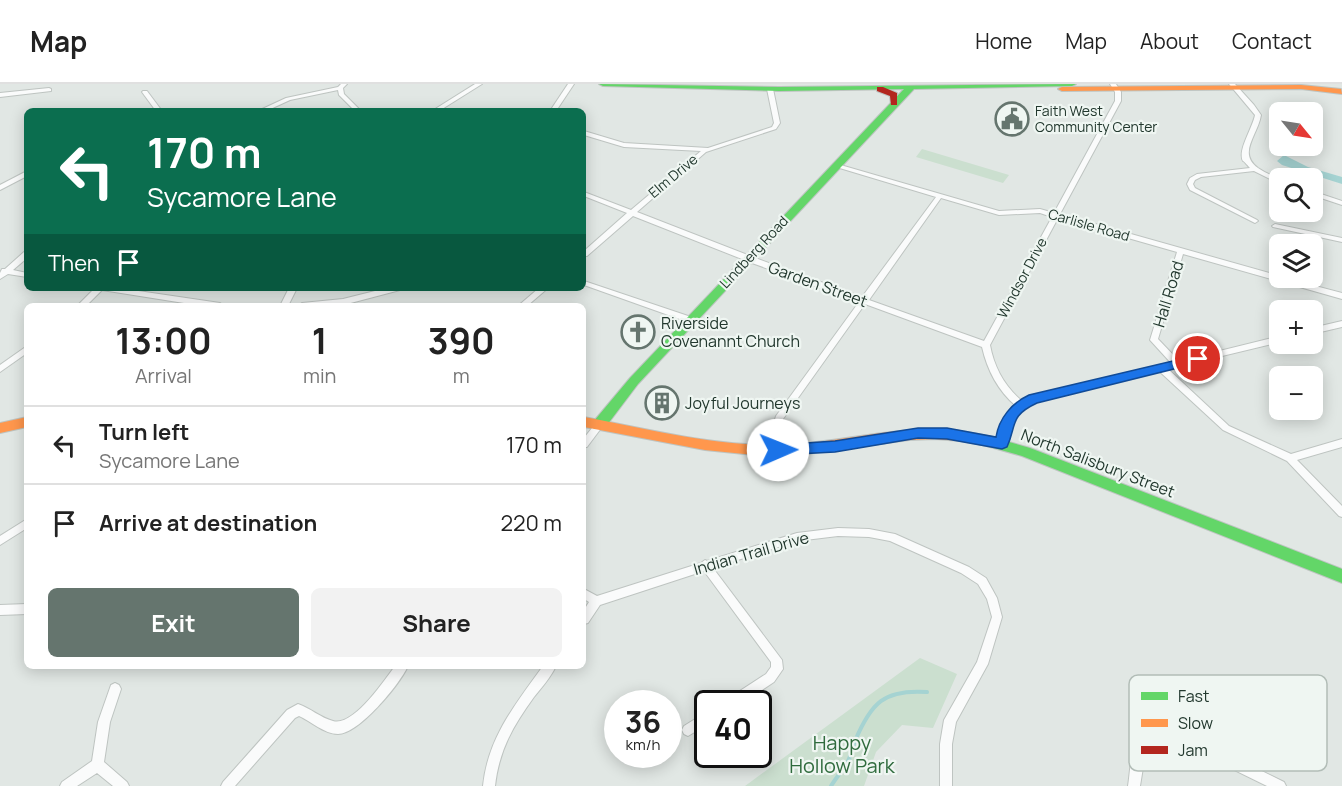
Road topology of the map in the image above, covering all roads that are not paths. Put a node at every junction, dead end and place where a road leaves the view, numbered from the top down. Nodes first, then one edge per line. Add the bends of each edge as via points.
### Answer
1 (479, 84) edge
2 (571, 84) edge
3 (603, 84) edge
4 (960, 84) edge
5 (1072, 84) edge
6 (965, 85) edge
7 (342, 86) edge
8 (912, 86) edge
9 (1114, 86) edge
10 (1231, 86) edge
11 (755, 87) edge
12 (877, 88) junction
13 (936, 88) junction
14 (770, 89) junction
15 (49, 90) dead end
16 (1339, 90) edge
17 (145, 92) dead end
18 (0, 95) edge
19 (894, 103) junction
20 (157, 108) edge
21 (268, 108) edge
22 (355, 108) edge
23 (440, 108) edge
24 (555, 108) edge
25 (586, 134) edge
26 (707, 149) junction
27 (835, 165) junction
28 (1255, 169) junction
29 (24, 175) edge
30 (1269, 176) edge
31 (0, 188) edge
32 (586, 195) edge
33 (940, 195) junction
34 (1323, 197) edge
35 (1342, 203) edge
36 (630, 213) junction
37 (1055, 216) junction
38 (1255, 221) dead end
39 (1275, 226) dead end
40 (1342, 240) edge
41 (1181, 250) junction
42 (586, 252) edge
43 (24, 256) edge
44 (748, 258) junction
45 (3, 271) edge
46 (24, 274) edge
47 (0, 277) edge
48 (586, 284) edge
49 (98, 291) edge
50 (121, 291) edge
51 (385, 291) edge
52 (540, 291) edge
53 (1342, 296) edge
54 (864, 301) junction
55 (84, 303) edge
56 (200, 303) edge
57 (333, 303) edge
58 (526, 303) edge
59 (691, 320) junction
60 (1342, 324) edge
61 (1323, 328) edge
62 (1269, 342) edge
63 (986, 345) junction
64 (24, 352) edge
65 (1177, 364) junction
66 (1161, 368) junction
67 (0, 369) edge
68 (1021, 405) junction
69 (586, 422) edge
70 (24, 423) edge
71 (599, 424) junction
72 (0, 428) edge
73 (586, 441) edge
74 (1342, 442) edge
75 (1002, 443) junction
76 (778, 450) junction
77 (1290, 458) junction
78 (1342, 513) edge
79 (24, 524) edge
80 (0, 541) edge
81 (705, 565) junction
82 (1342, 576) edge
83 (586, 595) edge
84 (596, 601) junction
85 (24, 609) edge
86 (0, 610) edge
87 (586, 616) edge
88 (400, 669) edge
89 (548, 669) edge
90 (115, 689) dead end
91 (752, 690) edge
92 (694, 726) edge
93 (688, 730) dead end
94 (98, 765) junction
95 (1136, 771) edge
96 (1249, 771) edge
97 (66, 786) edge
98 (123, 786) edge
99 (227, 786) edge
100 (489, 786) edge
101 (946, 786) edge
102 (1134, 786) edge
103 (1280, 786) edge

1 - 23 street
2 - 24 street
3 - 11 street
4 - 6 street
5 - 6 street
6 - 13 street
7 - 21 street
7 - 22 street via 341,94
8 - 12 street
8 - 13 street
8 - 19 street, Lindberg Road
9 - 10 street
9 - 13 street
9 - 37 street, Windsor Drive via 1118,101
10 - 16 street
10 - 28 street via 1255,109 1258,118 1244,153
11 - 14 street
12 - 14 street
12 - 19 street via 894,95
14 - 26 street, Elm Drive via 777,123 774,128
15 - 18 street
17 - 20 street
19 - 27 street, Lindberg Road
25 - 26 street via 624,145
26 - 36 street, Elm Drive
27 - 33 street, Carlisle Road
27 - 44 street, Lindberg Road
28 - 30 street
28 - 38 street via 1199,175 1190,184 1192,189
29 - 31 street
32 - 36 street, Garden Street
33 - 37 street, Carlisle Road via 999,213 1040,211
33 - 54 street
34 - 35 street
36 - 42 street, Elm Drive
36 - 44 street, Garden Street
37 - 41 street, Carlisle Road
37 - 63 street, Windsor Drive
39 - 40 street
41 - 53 street, Carlisle Road
41 - 65 street, Hall Road via 1154,340
43 - 45 street
44 - 54 street, Garden Street
44 - 59 street, Lindberg Road
45 - 46 street
45 - 47 street
48 - 59 street
49 - 55 street
50 - 56 street
51 - 57 street
52 - 58 street
54 - 63 street, Garden Street
54 - 76 street via 779,418
59 - 71 street, Lindberg Road
60 - 61 street
62 - 65 street
63 - 68 street via 987,356 1001,383
64 - 67 street
65 - 66 street
66 - 68 street
66 - 77 street via 1227,428
68 - 75 street via 1008,421
69 - 71 street, North Salisbury Street
70 - 72 street
71 - 73 street
71 - 76 street, North Salisbury Street via 732,447
74 - 77 street
75 - 76 street, North Salisbury Street via 918,433 835,447
75 - 82 street, North Salisbury Street
77 - 78 street
79 - 80 street
81 - 84 street, Indian Trail Drive
81 - 91 street via 776,660 777,669 770,678
81 - 101 street, Indian Trail Drive via 797,537 869,533 891,537 982,581 997,617 982,664 950,720
83 - 84 street
84 - 87 street
85 - 86 street
88 - 99 street via 358,719 346,727 336,728 298,710 291,714
89 - 100 street via 494,750
90 - 94 street via 104,722
92 - 93 street
94 - 97 street
94 - 98 street
95 - 102 street
96 - 103 street

